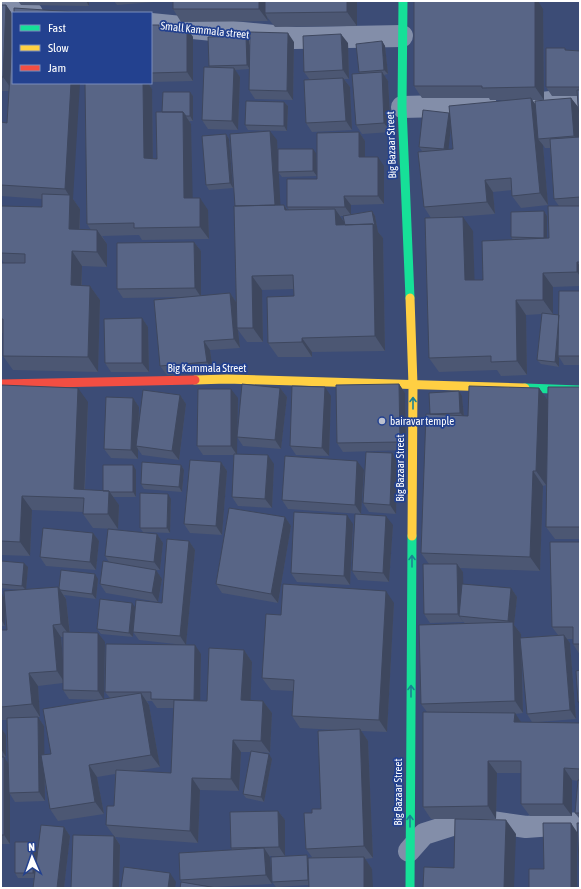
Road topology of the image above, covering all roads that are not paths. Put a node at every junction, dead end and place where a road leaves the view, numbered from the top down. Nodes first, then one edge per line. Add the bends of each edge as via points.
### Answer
1 (403, 1) edge
2 (1, 11) edge
3 (16, 12) edge
4 (152, 24) edge
5 (402, 36) junction
6 (580, 98) edge
7 (402, 107) junction
8 (1, 384) edge
9 (413, 385) junction
10 (580, 390) edge
11 (580, 823) edge
12 (409, 851) junction
13 (410, 888) edge

1 - 5 street, Big Bazaar Street
2 - 3 street
4 - 5 street, Small Kammala street via 295,38
5 - 7 street, Big Bazaar Street
6 - 7 street via 552,103
7 - 9 street, Big Bazaar Street
8 - 9 street, Big Kammala Street via 227,379
9 - 10 street, Big Kammala Street
12 -> 9 street, Big Bazaar Street
11 - 12 street via 526,827 471,819 424,834
12 - 13 street, Big Bazaar Street

